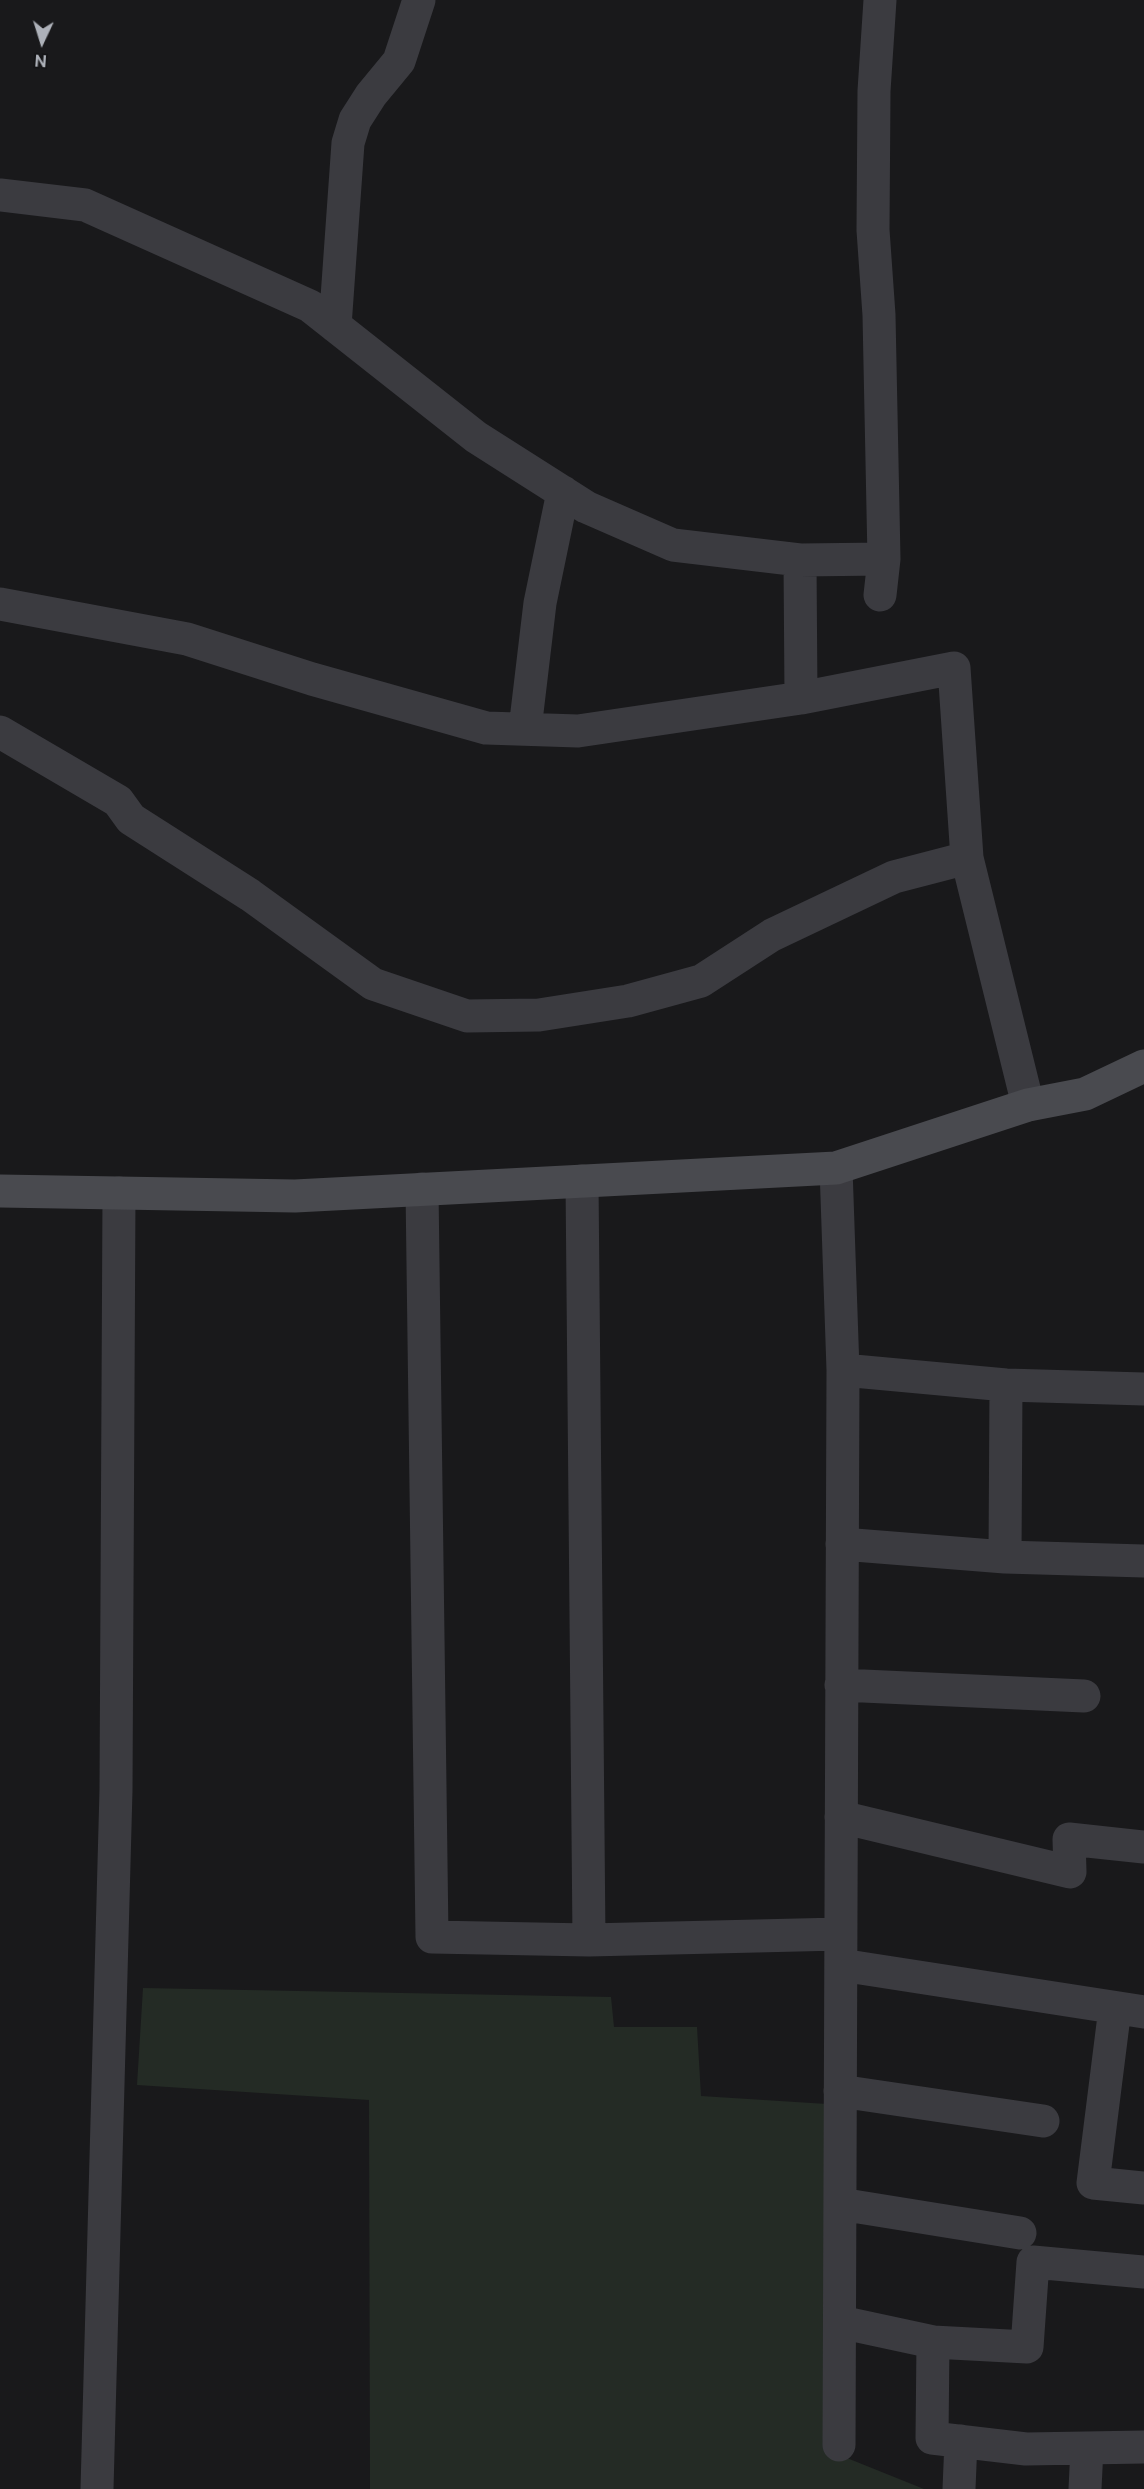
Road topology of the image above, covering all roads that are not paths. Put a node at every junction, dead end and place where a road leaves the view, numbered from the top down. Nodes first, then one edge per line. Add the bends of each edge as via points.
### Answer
1 (418, 0) edge
2 (880, 0) edge
3 (0, 195) edge
4 (335, 326) junction
5 (563, 492) junction
6 (800, 560) junction
7 (884, 560) junction
8 (880, 595) dead end
9 (0, 604) edge
10 (801, 698) junction
11 (525, 729) junction
12 (0, 732) edge
13 (967, 858) junction
14 (1144, 1066) edge
15 (1029, 1105) junction
16 (836, 1168) junction
17 (582, 1181) junction
18 (422, 1189) junction
19 (0, 1191) edge
20 (119, 1192) junction
21 (843, 1370) junction
22 (1006, 1385) junction
23 (1144, 1389) edge
24 (842, 1544) junction
25 (1005, 1557) junction
26 (1144, 1561) edge
27 (841, 1685) junction
28 (1084, 1696) dead end
29 (841, 1817) junction
30 (1144, 1847) edge
31 (589, 1940) junction
32 (840, 1949) junction
33 (1130, 2010) edge
34 (840, 2091) junction
35 (1043, 2121) dead end
36 (1144, 2188) edge
37 (840, 2204) junction
38 (1020, 2233) dead end
39 (1144, 2272) edge
40 (840, 2322) junction
41 (933, 2342) junction
42 (961, 2441) junction
43 (1144, 2441) edge
44 (839, 2445) dead end
45 (1087, 2448) junction
46 (97, 2489) edge
47 (959, 2489) edge
48 (1085, 2489) edge

1 - 4 street via 399,61 355,120 348,143
2 - 7 street via 874,91 873,230 879,315
3 - 4 street via 85,205 310,306
4 - 5 street via 476,436
5 - 6 street via 586,507 673,545
5 - 11 street via 540,603
6 - 7 street
6 - 10 street
7 - 8 street
9 - 11 street via 187,639 486,728
10 - 11 street via 578,730
10 - 13 street via 954,668
12 - 13 street via 118,801 131,819 250,895 373,984 467,1016 539,1015 628,1001 700,981 772,935 894,877
13 - 15 street
14 - 15 street via 1085,1094
15 - 16 street
16 - 17 street
16 - 21 street
17 - 18 street
17 - 31 street
18 - 20 street via 295,1196
18 - 31 street via 432,1937
19 - 20 street
20 - 46 street via 116,1790
21 - 22 street
21 - 24 street
22 - 23 street
22 - 25 street
24 - 25 street
24 - 27 street
25 - 26 street
27 - 28 street
27 - 29 street
29 - 30 street via 1071,1872 1069,1839
29 - 32 street
31 - 32 street
32 - 33 street
32 - 34 street
33 - 36 street via 1094,2182
34 - 35 street
34 - 37 street
37 - 38 street
37 - 40 street
39 - 41 street via 1033,2262 1027,2347
40 - 41 street
40 - 44 street
41 - 42 street via 932,2438
42 - 45 street via 1026,2448
42 - 47 street
43 - 45 street
45 - 48 street

